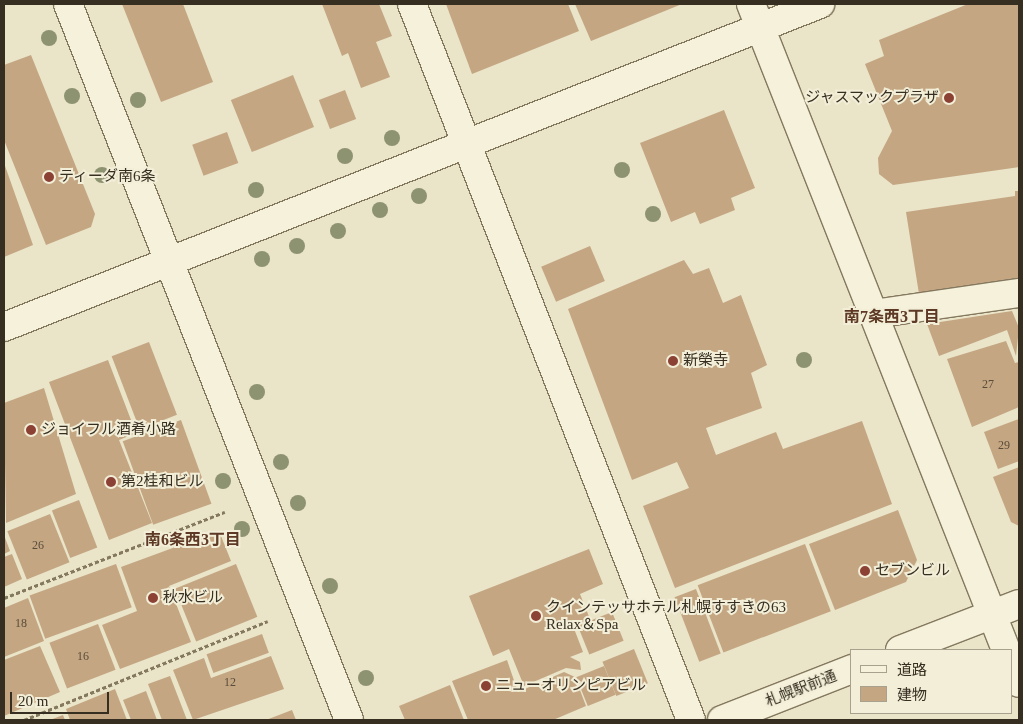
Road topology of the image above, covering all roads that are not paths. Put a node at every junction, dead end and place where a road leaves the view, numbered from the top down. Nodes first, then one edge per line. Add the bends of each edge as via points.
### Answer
1 (68, 4) edge
2 (412, 4) edge
3 (820, 4) edge
4 (756, 16) edge
5 (468, 142) junction
6 (170, 260) junction
7 (1019, 293) edge
8 (873, 314) junction
9 (4, 327) edge
10 (1019, 604) edge
11 (992, 614) junction
12 (903, 649) edge
13 (1006, 649) edge
14 (1013, 667) edge
15 (850, 670) edge
16 (1019, 683) edge
17 (349, 720) edge
18 (691, 720) edge
19 (722, 720) edge

1 - 6 street
2 - 5 street
3 - 4 street
4 - 5 street
4 - 8 street
5 - 6 street
5 - 18 street
6 - 9 street
6 - 17 street
7 - 8 street
8 - 11 street
10 - 11 street
11 - 12 street
11 - 13 street
14 - 16 street
15 - 19 street, 札幌駅前通

